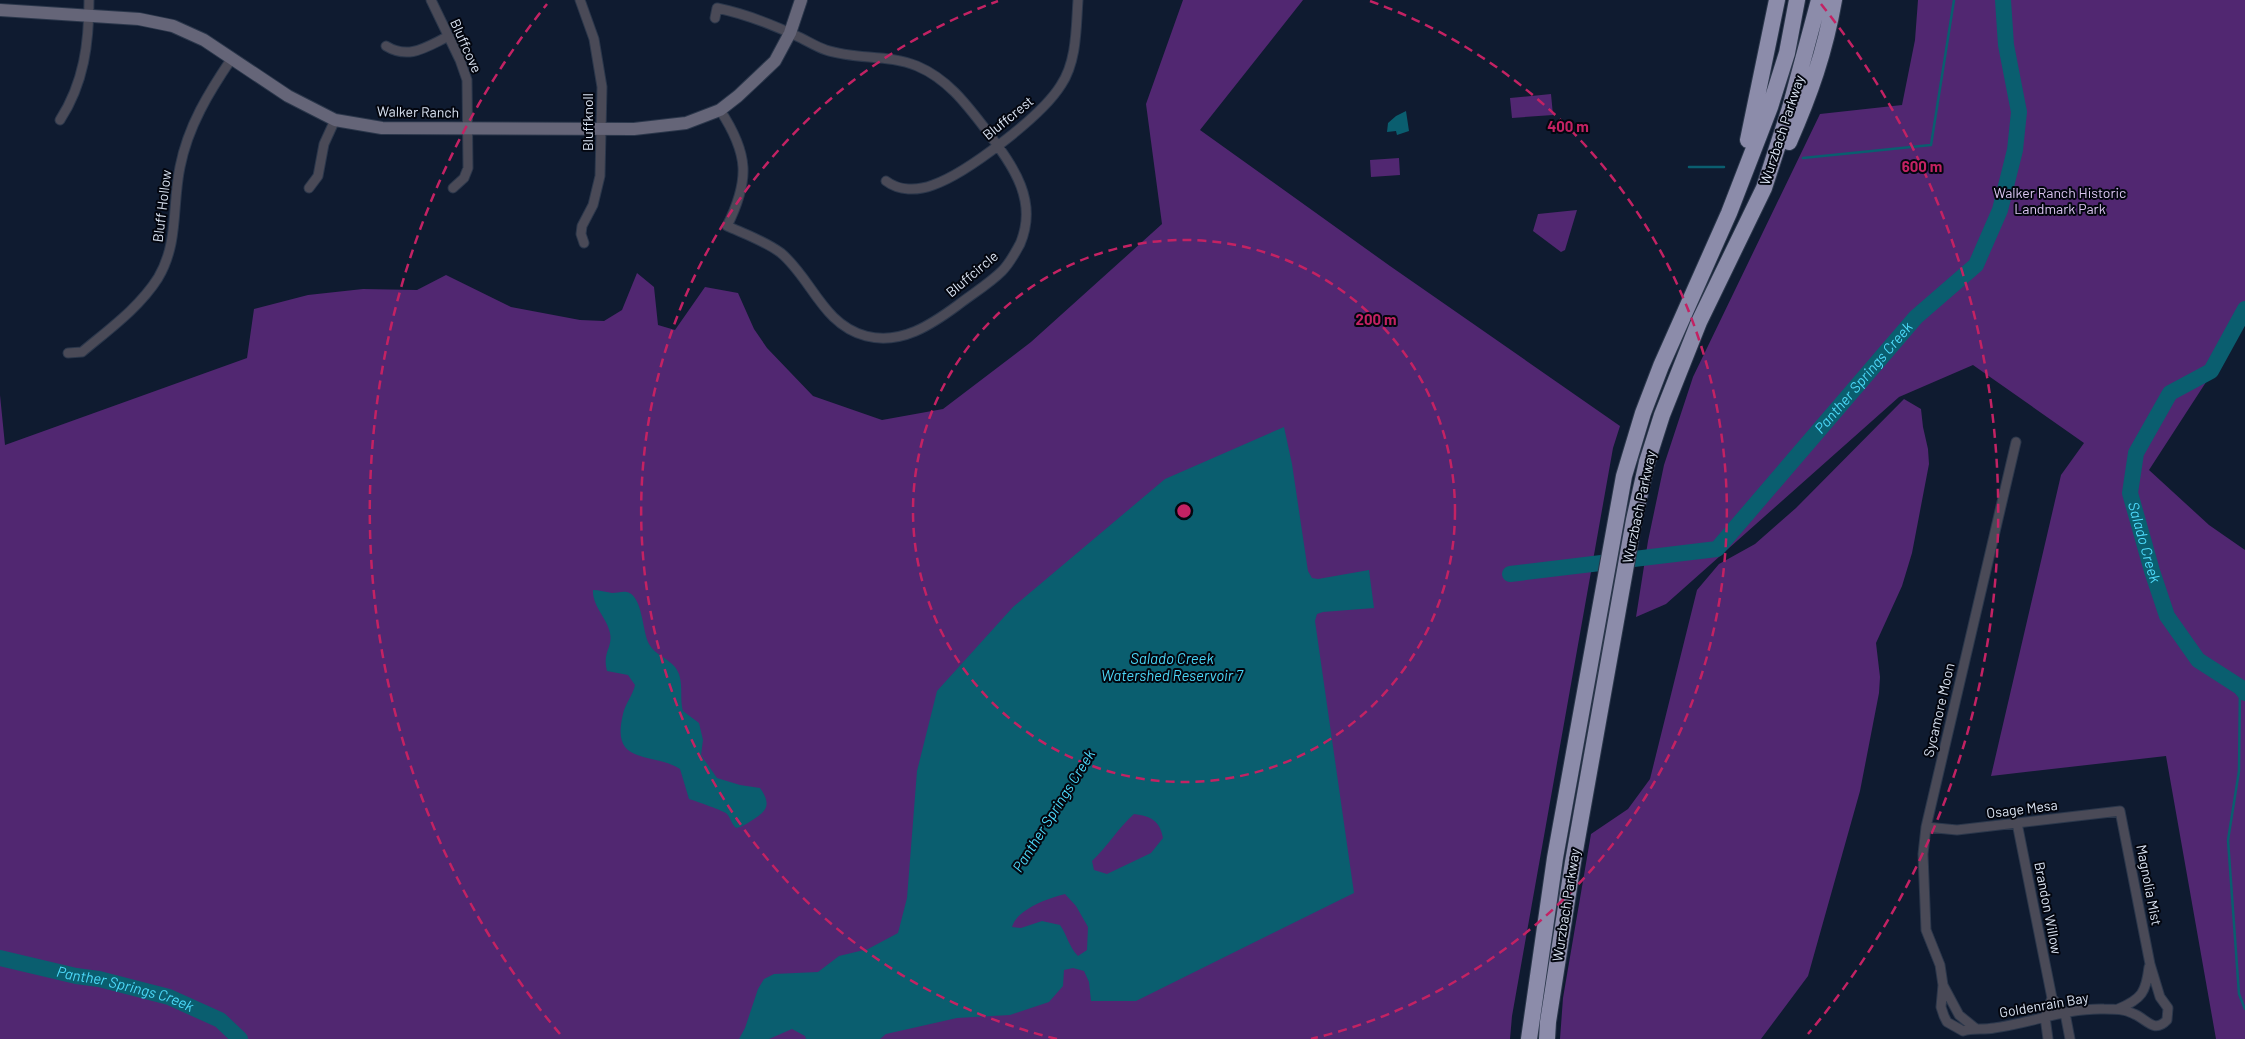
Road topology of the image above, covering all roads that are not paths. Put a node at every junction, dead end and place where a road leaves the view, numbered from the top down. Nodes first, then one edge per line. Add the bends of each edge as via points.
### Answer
1 (89, 0) edge
2 (431, 0) edge
3 (580, 0) edge
4 (801, 0) edge
5 (1078, 0) edge
6 (1777, 0) edge
7 (1797, 0) edge
8 (1818, 0) edge
9 (1834, 0) edge
10 (0, 10) edge
11 (89, 15) junction
12 (716, 18) dead end
13 (790, 33) junction
14 (447, 37) junction
15 (386, 46) dead end
16 (232, 58) junction
17 (720, 110) junction
18 (60, 120) dead end
19 (335, 120) junction
20 (469, 128) junction
21 (602, 129) junction
22 (998, 145) junction
23 (886, 181) dead end
24 (1739, 182) junction
25 (309, 188) dead end
26 (453, 188) dead end
27 (1764, 188) junction
28 (584, 243) dead end
29 (68, 353) dead end
30 (2016, 442) dead end
31 (2120, 811) joint
32 (2018, 823) junction
33 (1926, 828) junction
34 (2150, 964) junction
35 (1943, 985) junction
36 (2052, 998) junction
37 (2118, 1009) junction
38 (2065, 1013) junction
39 (2045, 1017) junction
40 (1975, 1028) junction
41 (1529, 1039) edge
42 (1547, 1039) edge
43 (2048, 1039) edge
44 (2070, 1039) edge

1 - 11 street
2 - 14 street, Bluffcove
3 - 21 street, Bluffknoll via 599,62
4 - 13 street, Walker Ranch
5 - 22 street, Bluffcrest via 1073,56 1061,85 1041,109
6 - 24 highway
7 - 24 highway, Wurzbach Parkway via 1787,53 1770,107
8 - 27 highway, Wurzbach Parkway via 1790,108
9 - 27 highway via 1810,94 1788,145
10 - 11 street, Walker Ranch
11 - 16 street, Walker Ranch via 139,19 173,26
11 - 18 street via 81,76 70,105
12 - 13 street, Bluffcircle via 717,8 733,11
13 - 17 street, Walker Ranch via 775,61
13 - 22 street, Bluffcircle via 840,54 894,59 929,72 958,95
14 - 15 street via 409,53 397,53
14 - 20 street, Bluffcove via 467,80
16 - 19 street, Walker Ranch via 288,96
16 - 29 street, Bluff Hollow via 204,101 186,145 176,192 172,242 158,278 142,299 82,352
17 - 21 street, Walker Ranch via 686,123
17 - 22 street, Bluffcircle via 734,131 744,162 742,189 727,226 780,252 831,317 866,336 899,337 918,332 1004,270 1016,253 1025,229 1026,200 1018,176
19 - 20 street, Walker Ranch via 382,128
19 - 25 street via 324,144 318,176
20 - 21 street, Walker Ranch
20 - 26 street, Bluffcove via 468,168 464,178
21 - 28 street, Bluffknoll via 600,176 582,226
22 - 23 street, Bluffcrest via 933,185 904,189
24 - 41 highway, Wurzbach Parkway via 1729,213 1668,349 1643,413 1624,476 1555,858
27 - 42 highway, Wurzbach Parkway via 1699,322 1647,462 1572,862
30 - 33 street, Sycamore Moon
31 - 32 street, Osage Mesa
31 - 34 street, Magnolia Mist
32 - 33 street, Osage Mesa via 1956,830
32 - 36 street, Brandon Willow
33 - 35 street, Sycamore Moon via 1923,854 1926,930 1940,965
34 - 37 street, Magnolia Mist via 2141,996
34 - 37 street, Magnolia Mist via 2160,997 2168,1008 2167,1020 2153,1026
35 - 40 street, Sycamore Moon via 1959,1016
35 - 40 street, Sycamore Moon via 1941,1008 1947,1022 1963,1031
36 - 38 street, Brandon Willow
36 - 39 street
37 - 38 street, Goldenrain Bay
38 - 39 street, Goldenrain Bay
38 - 44 street
39 - 40 street, Goldenrain Bay via 1993,1028
39 - 43 street

